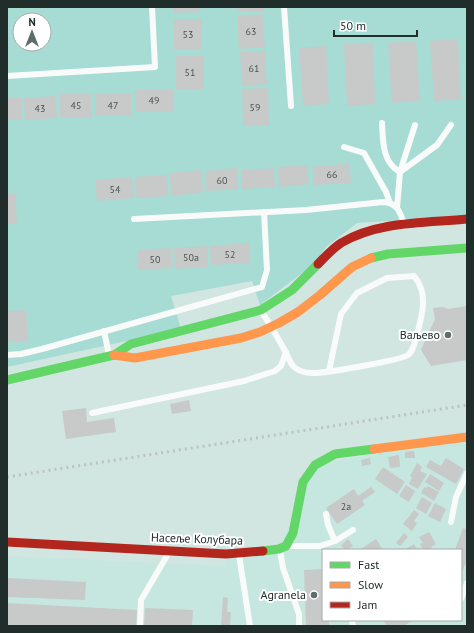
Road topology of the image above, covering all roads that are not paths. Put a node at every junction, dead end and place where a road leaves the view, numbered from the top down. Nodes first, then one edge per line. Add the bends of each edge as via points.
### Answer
1 (152, 7) edge
2 (284, 7) edge
3 (7, 76) edge
4 (291, 106) dead end
5 (382, 123) dead end
6 (415, 125) dead end
7 (451, 125) dead end
8 (344, 147) dead end
9 (400, 172) junction
10 (390, 202) junction
11 (397, 208) junction
12 (264, 212) junction
13 (134, 219) dead end
14 (467, 219) edge
15 (404, 225) junction
16 (390, 227) junction
17 (467, 248) edge
18 (390, 254) junction
19 (261, 310) junction
20 (272, 327) junction
21 (104, 331) junction
22 (286, 352) junction
23 (7, 355) edge
24 (112, 356) junction
25 (330, 371) junction
26 (7, 380) edge
27 (92, 413) dead end
28 (467, 437) edge
29 (467, 473) edge
30 (326, 514) dead end
31 (451, 522) dead end
32 (353, 530) dead end
33 (335, 541) junction
34 (7, 542) edge
35 (328, 547) edge
36 (283, 548) junction
37 (169, 550) junction
38 (239, 554) junction
39 (467, 583) edge
40 (462, 596) edge
41 (140, 626) edge
42 (250, 626) edge
43 (299, 626) edge

1 - 3 lane via 155,67
2 - 4 lane
5 - 9 lane via 386,158
6 - 9 lane
7 - 9 lane via 437,145
8 - 10 lane via 364,153
9 - 11 lane
10 - 11 lane
10 - 12 lane
11 - 15 lane
12 - 13 lane
12 - 21 lane via 267,270 262,287
14 - 15 street
15 - 16 street
16 - 18 street via 384,239
16 - 19 street via 363,232 339,245 290,291
17 - 18 street
18 - 20 street via 358,264 313,302
19 - 20 lane
19 - 24 street via 131,344
20 - 22 lane
20 - 24 street via 241,338 135,358
21 - 23 lane via 21,354
21 - 24 lane
22 - 25 lane via 294,367 305,373
22 - 27 lane via 281,366 274,371 244,381
24 - 26 street
25 - 25 lane via 341,314 357,293 387,278 414,276 422,290 424,302 414,345 407,356 392,361
28 - 36 street via 334,454 315,465 303,482 293,533
29 - 31 lane via 456,497
30 - 33 lane
32 - 33 lane
33 - 35 lane
34 - 37 street, Насеље Колубара
35 - 36 lane
36 - 38 street, Насеље Колубара
36 - 43 lane via 283,568 299,614
37 - 38 street, Насеље Колубара
37 - 41 lane via 142,600
38 - 42 lane
39 - 40 lane

